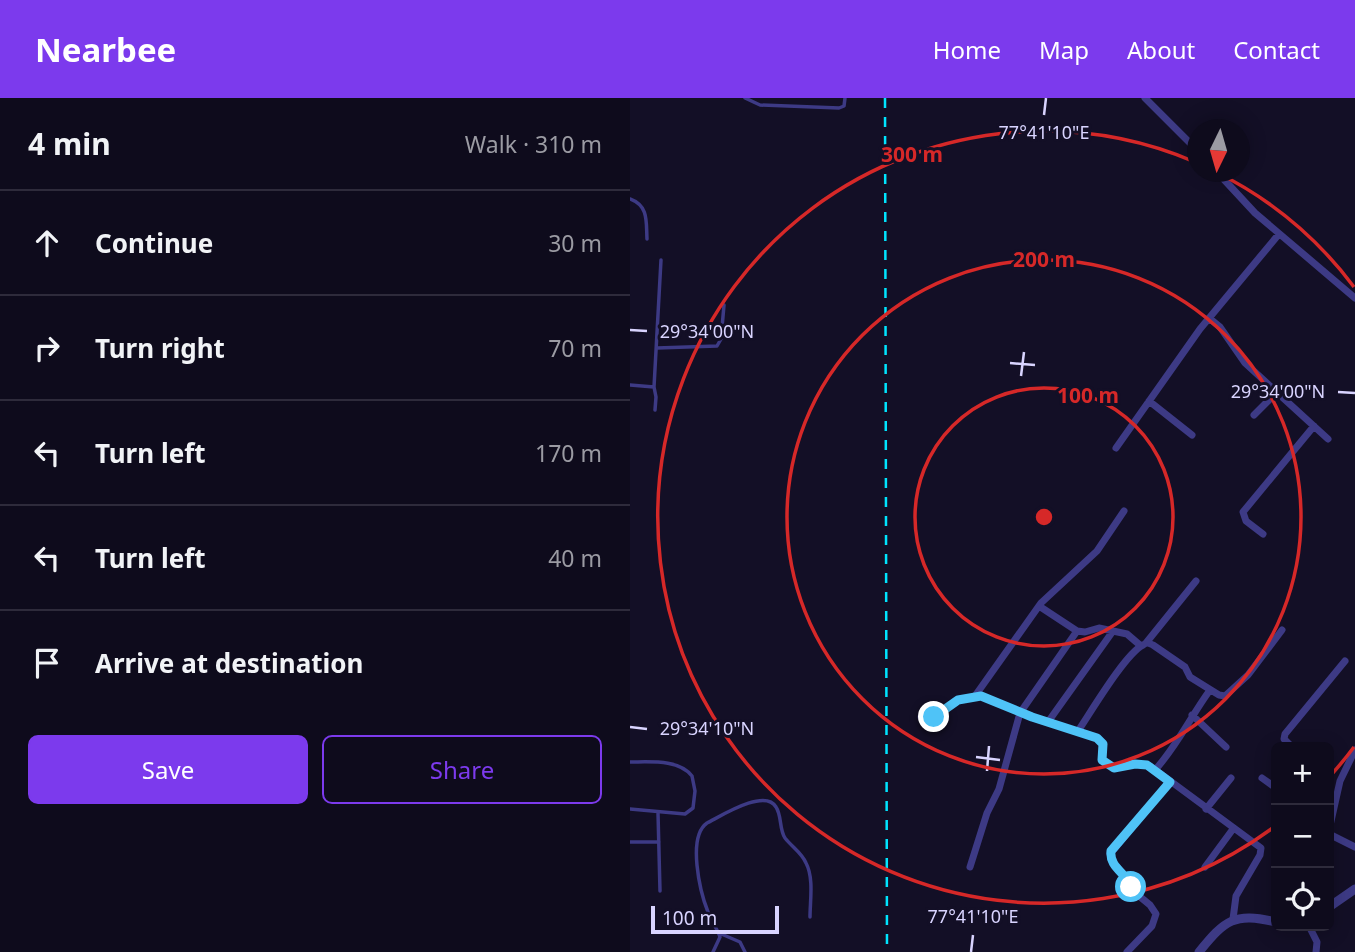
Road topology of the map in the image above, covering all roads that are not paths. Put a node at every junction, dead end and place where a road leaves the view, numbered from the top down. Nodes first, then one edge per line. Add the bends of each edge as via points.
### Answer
1 (745, 98) edge
2 (845, 98) edge
3 (1145, 98) edge
4 (1187, 141) edge
5 (1226, 182) edge
6 (630, 199) edge
7 (1279, 234) junction
8 (647, 239) dead end
9 (661, 260) dead end
10 (1355, 298) edge
11 (724, 305) dead end
12 (1209, 318) junction
13 (657, 348) junction
14 (630, 385) edge
15 (654, 387) junction
16 (1276, 393) junction
17 (1149, 401) junction
18 (655, 410) dead end
19 (1254, 415) dead end
20 (1314, 426) junction
21 (1192, 435) dead end
22 (1328, 439) dead end
23 (1116, 448) dead end
24 (1124, 511) dead end
25 (1264, 534) dead end
26 (1196, 581) dead end
27 (1039, 606) junction
28 (1282, 630) dead end
29 (1077, 631) junction
30 (1113, 631) junction
31 (1143, 645) junction
32 (1345, 661) dead end
33 (1210, 690) junction
34 (975, 696) junction
35 (1020, 713) junction
36 (1192, 715) junction
37 (921, 717) dead end
38 (1048, 722) junction
39 (1078, 731) junction
40 (1287, 742) edge
41 (1226, 747) dead end
42 (1355, 750) edge
43 (630, 762) edge
44 (1155, 769) junction
45 (1231, 778) dead end
46 (1262, 778) dead end
47 (1170, 782) junction
48 (1271, 784) edge
49 (1334, 806) edge
50 (630, 809) edge
51 (1206, 809) junction
52 (658, 813) junction
53 (1233, 829) junction
54 (1334, 835) edge
55 (630, 842) edge
56 (659, 842) junction
57 (1355, 847) edge
58 (970, 867) dead end
59 (1205, 867) dead end
60 (1355, 889) edge
61 (660, 891) dead end
62 (1334, 904) edge
63 (810, 917) dead end
64 (1233, 919) junction
65 (1271, 921) edge
66 (1312, 931) edge
67 (719, 933) junction
68 (712, 952) edge
69 (745, 952) edge
70 (1127, 952) edge
71 (1199, 952) edge
72 (1316, 952) edge

1 - 2 lane via 760,105 839,108 845,105
3 - 4 street
5 - 7 street
6 - 8 lane via 645,210
7 - 10 street
7 - 12 street
9 - 13 lane
11 - 13 lane via 717,346
12 - 16 street
12 - 17 street
13 - 15 lane
14 - 15 lane
15 - 18 lane
16 - 19 street
16 - 20 street
17 - 21 street
17 - 23 street
20 - 22 street
20 - 25 street via 1245,509 1244,518
24 - 27 street via 1097,551
26 - 31 street
27 - 29 street
27 - 34 street
28 - 33 street via 1227,695
29 - 30 street
29 - 35 street
30 - 31 street
30 - 38 street
31 - 33 street via 1153,645 1181,663 1190,677
31 - 39 street
32 - 40 street via 1285,734
33 - 36 street
34 - 35 street
34 - 37 street via 952,704 939,715
35 - 38 street
35 - 58 street
36 - 41 street
36 - 44 street via 1173,749
38 - 39 street
39 - 44 street via 1101,740 1102,760 1111,767 1142,764
42 - 49 street via 1339,781
43 - 52 lane via 674,765 692,776 691,811
44 - 47 street
45 - 51 street
46 - 48 street
47 - 51 street
47 - 70 street via 1110,854 1133,891 1156,914 1152,926
50 - 52 lane
51 - 53 street
52 - 56 lane
53 - 59 street
53 - 64 street via 1261,852 1236,896
54 - 57 street
55 - 56 lane
56 - 61 lane
60 - 62 street
63 - 67 lane via 806,862 783,835 775,804 762,800 707,824 697,837 701,883
64 - 65 street via 1244,916
64 - 71 street
66 - 72 street
67 - 68 lane
67 - 69 lane via 740,942

